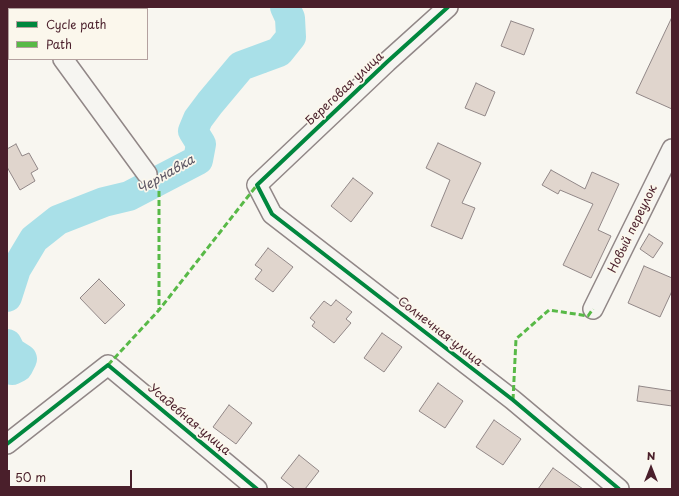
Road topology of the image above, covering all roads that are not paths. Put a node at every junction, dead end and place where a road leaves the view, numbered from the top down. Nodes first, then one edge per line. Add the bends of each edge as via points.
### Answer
1 (448, 7) edge
2 (64, 60) edge
3 (672, 148) edge
4 (147, 174) dead end
5 (257, 185) joint
6 (593, 309) dead end
7 (7, 444) edge
8 (258, 489) edge
9 (619, 489) edge

1 - 5 street, Береговая улица
2 - 4 street
3 - 6 street, Новый переулок
5 - 9 street, Солнечная улица via 272,214 513,400
7 - 8 street, Усадебная улица via 108,365

